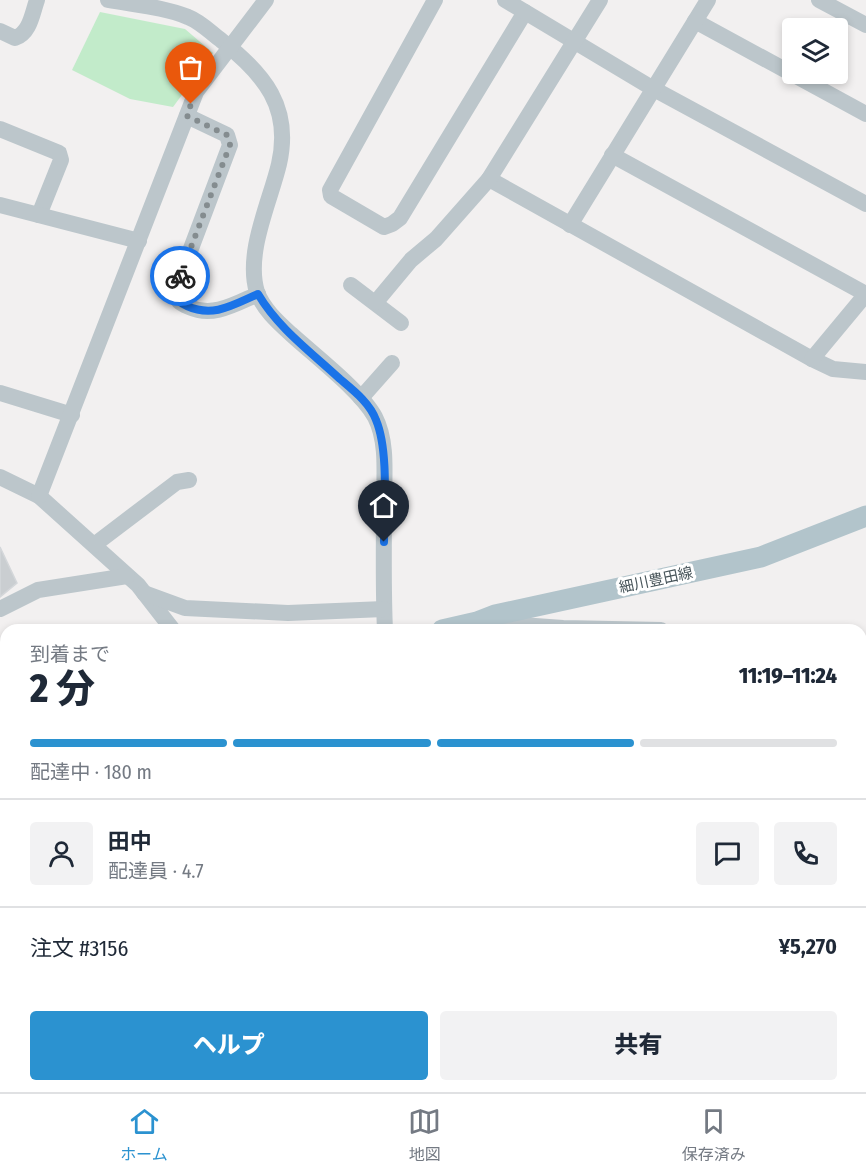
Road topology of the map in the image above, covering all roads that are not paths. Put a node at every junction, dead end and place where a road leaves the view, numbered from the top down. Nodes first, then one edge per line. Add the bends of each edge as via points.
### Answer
1 (37, 0) edge
2 (108, 0) edge
3 (266, 0) edge
4 (435, 0) edge
5 (505, 0) edge
6 (600, 0) edge
7 (708, 0) edge
8 (819, 0) edge
9 (150, 4) edge
10 (525, 12) junction
11 (695, 21) junction
12 (866, 25) edge
13 (0, 31) edge
14 (574, 42) junction
15 (230, 47) junction
16 (652, 88) junction
17 (866, 114) edge
18 (187, 116) junction
19 (0, 129) edge
20 (612, 155) junction
21 (489, 179) junction
22 (866, 204) edge
23 (0, 205) edge
24 (39, 214) junction
25 (570, 225) junction
26 (139, 241) junction
27 (351, 285) dead end
28 (258, 294) junction
29 (866, 294) edge
30 (376, 302) junction
31 (401, 323) dead end
32 (812, 359) junction
33 (392, 363) dead end
34 (866, 372) edge
35 (0, 393) edge
36 (361, 398) junction
37 (72, 415) junction
38 (0, 477) edge
39 (189, 480) dead end
40 (39, 496) junction
41 (866, 517) edge
42 (94, 545) junction
43 (127, 576) junction
44 (144, 593) junction
45 (0, 609) edge
46 (384, 609) junction
47 (167, 624) edge
48 (385, 624) edge
49 (481, 624) edge

1 - 13 street via 26,32 15,38
2 - 9 street
3 - 15 street
4 - 10 street via 330,190 331,196 384,227 400,218
5 - 10 street
6 - 14 street
7 - 11 street
8 - 12 street
9 - 15 street via 188,17
10 - 14 street
11 - 16 street
11 - 17 street
14 - 16 street
14 - 21 street
15 - 18 street via 200,86
15 - 28 street via 268,85 276,102 283,138 254,263
16 - 20 street
16 - 22 street
18 - 26 street
18 - 28 street via 227,135 230,145 175,297 179,303 207,312
19 - 24 street via 59,153 61,160
20 - 25 street
20 - 29 street
21 - 25 street
21 - 30 street
23 - 24 street
24 - 26 street
25 - 32 street
26 - 37 street
27 - 30 street
28 - 36 street via 279,323
29 - 32 street
30 - 31 street
32 - 34 street via 833,369
33 - 36 street
35 - 37 street
36 - 46 street via 376,418 383,454
37 - 40 street
38 - 40 street
39 - 42 street via 177,482
40 - 42 street
41 - 49 main road, 細川豊田線 via 760,557 495,615
42 - 43 street
43 - 44 street
43 - 45 street via 38,590
44 - 46 street via 185,608 207,610 288,613
44 - 47 street
46 - 48 street

